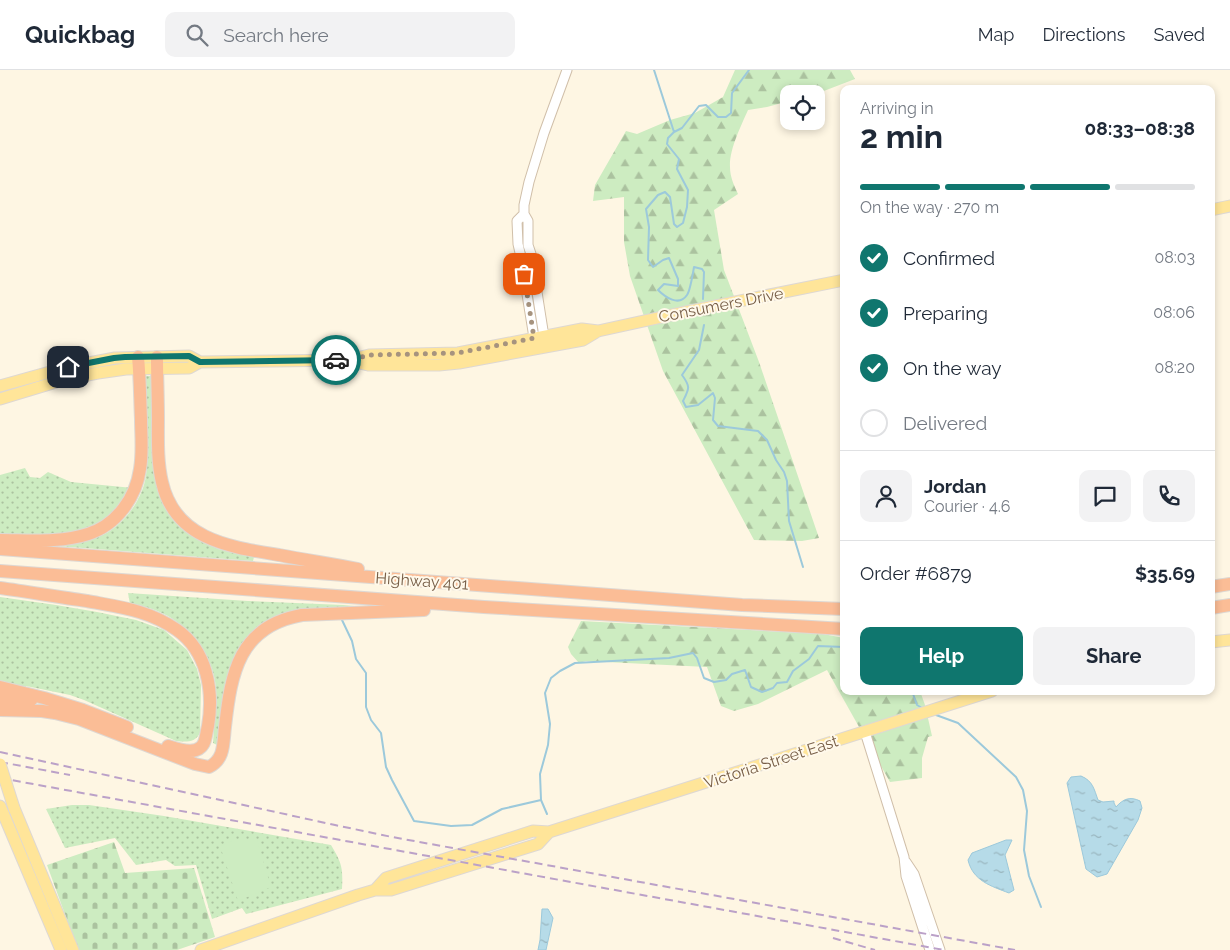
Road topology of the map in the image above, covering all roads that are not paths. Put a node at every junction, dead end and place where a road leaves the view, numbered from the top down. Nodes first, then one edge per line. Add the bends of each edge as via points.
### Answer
1 (567, 70) edge
2 (1230, 206) edge
3 (1215, 209) edge
4 (840, 281) edge
5 (540, 343) junction
6 (157, 362) junction
7 (139, 363) junction
8 (0, 386) edge
9 (0, 399) edge
10 (0, 540) edge
11 (0, 549) edge
12 (0, 572) edge
13 (434, 582) junction
14 (1230, 584) edge
15 (1215, 586) edge
16 (0, 588) edge
17 (1230, 605) edge
18 (484, 607) junction
19 (1215, 607) edge
20 (840, 609) edge
21 (840, 629) edge
22 (1230, 640) edge
23 (1215, 642) edge
24 (0, 687) edge
25 (980, 695) edge
26 (0, 700) edge
27 (58, 702) junction
28 (0, 710) edge
29 (865, 732) junction
30 (0, 764) edge
31 (0, 806) edge
32 (904, 858) junction
33 (61, 950) edge
34 (73, 950) edge
35 (202, 950) edge
36 (930, 950) edge
37 (940, 950) edge

1 - 5 street via 534,163 524,206
2 - 3 main road
4 - 5 main road, Consumers Drive via 598,331 582,329
5 - 6 main road, Consumers Drive via 466,362 439,365 368,365 350,360 200,362 189,368
6 - 7 main road, Consumers Drive
6 - 13 highway via 158,448 162,484 172,508 191,528 211,540 244,549
7 - 8 main road, Consumers Drive via 114,358
7 - 9 main road, Consumers Drive
7 - 10 highway via 141,467 130,500 119,515 88,534 57,539
11 - 13 highway, Highway 401
12 - 18 highway, Highway 401
13 - 20 highway, Highway 401 via 742,605
14 - 15 highway
16 - 27 highway via 129,609 165,621 179,631 199,655 205,667 210,699 204,743 195,750 174,748
17 - 19 highway
18 - 21 highway, Highway 401
18 - 28 highway via 302,615 271,625 254,638 237,664 228,699 222,750 219,760 209,767 79,719 42,711
22 - 23 main road
24 - 27 highway
25 - 29 main road, Victoria Street East
26 - 27 highway
29 - 32 street
29 - 35 main road, Victoria Street East via 549,832 533,831 386,878 375,890
30 - 34 main road, bridge via 14,808
31 - 33 main road
32 - 36 street via 906,876
32 - 37 street via 914,874

